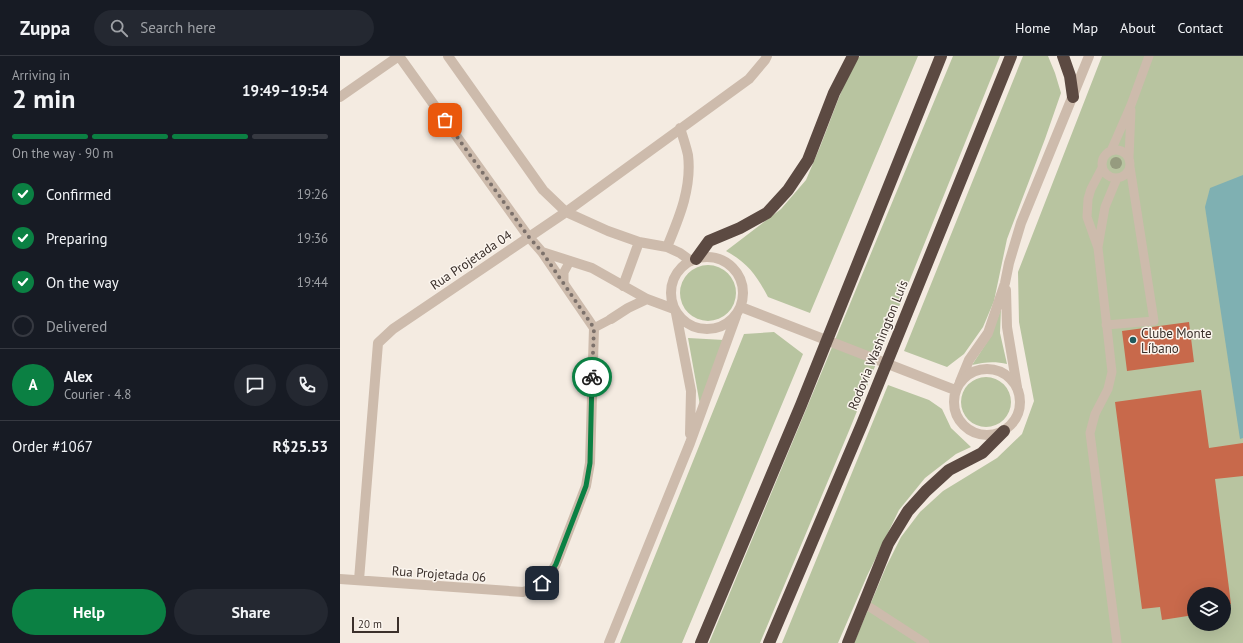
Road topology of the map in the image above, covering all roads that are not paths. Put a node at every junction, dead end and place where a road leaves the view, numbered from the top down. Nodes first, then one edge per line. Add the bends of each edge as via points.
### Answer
1 (399, 56) edge
2 (448, 56) edge
3 (767, 56) edge
4 (853, 56) edge
5 (942, 56) edge
6 (1010, 56) edge
7 (1063, 56) edge
8 (1089, 56) edge
9 (1149, 56) edge
10 (340, 97) edge
11 (1073, 97) junction
12 (1131, 105) junction
13 (680, 128) junction
14 (1111, 151) junction
15 (1129, 158) junction
16 (1130, 167) junction
17 (1102, 168) junction
18 (1117, 178) junction
19 (566, 212) junction
20 (528, 236) junction
21 (639, 242) junction
22 (667, 247) junction
23 (1098, 248) junction
24 (542, 252) junction
25 (693, 260) junction
26 (570, 261) junction
27 (1005, 283) junction
28 (564, 284) junction
29 (623, 286) junction
30 (647, 299) junction
31 (675, 311) junction
32 (738, 312) junction
33 (611, 319) joint
34 (1106, 325) junction
35 (594, 328) junction
36 (958, 386) junction
37 (1017, 387) junction
38 (1004, 431) junction
39 (690, 443) junction
40 (340, 579) edge
41 (359, 580) junction
42 (865, 604) junction
43 (609, 643) edge
44 (700, 643) edge
45 (769, 643) edge
46 (848, 643) edge
47 (926, 643) edge
48 (1117, 643) edge

1 - 10 street
1 - 20 street
2 - 19 street via 543,190
3 - 13 street, Rua Projetada 04 via 749,79
4 - 25 highway via 834,93 808,160 788,190 767,213 709,242
5 - 44 highway via 801,405
6 - 45 highway, Rodovia Washington Luís via 862,424
7 - 11 highway via 1070,76
8 - 11 street
9 - 12 lane
11 - 27 street via 1021,223
12 - 14 lane
12 - 15 lane
13 - 19 street, Rua Projetada 04
13 - 22 street via 688,154 689,178 681,212
14 - 15 lane via 1121,151
14 - 17 lane via 1103,158
15 - 16 lane
16 - 18 lane via 1125,175
16 - 34 lane via 1154,321
17 - 18 lane via 1108,176
17 - 23 lane via 1091,189 1087,208
18 - 23 lane via 1105,207
19 - 20 street, Rua Projetada 04
19 - 21 street
20 - 24 street
20 - 41 street, Rua Projetada 04 via 393,329 378,343
21 - 22 street
21 - 29 street
22 - 25 street
23 - 34 lane
24 - 26 street
24 - 28 street
25 - 31 street via 675,276 671,298
25 - 32 street via 708,257 719,259 730,264 738,273 743,284 744,296
26 - 28 lane via 564,272
26 - 29 street via 592,268
27 - 36 street via 988,333 970,360
27 - 37 street via 1007,327
28 - 35 street
29 - 30 street
30 - 31 street
30 - 33 street
31 - 32 street via 686,323 698,329 712,330 726,325
31 - 39 street via 691,391
32 - 36 street via 768,318 930,381
32 - 39 street
33 - 35 lane
34 - 48 lane via 1112,372 1108,390 1095,414 1090,433
35 - 41 street, Rua Projetada 06 via 590,463 586,486 556,564 548,578 536,588 523,592
36 - 37 street via 964,377 976,370 990,368 1008,376
36 - 38 street via 953,403 954,411 967,429 989,436
37 - 38 street via 1020,408 1014,421
38 - 42 highway via 982,453 949,470 908,511 888,544
39 - 43 street
40 - 41 street, Rua Projetada 06
42 - 46 highway
42 - 47 lane

